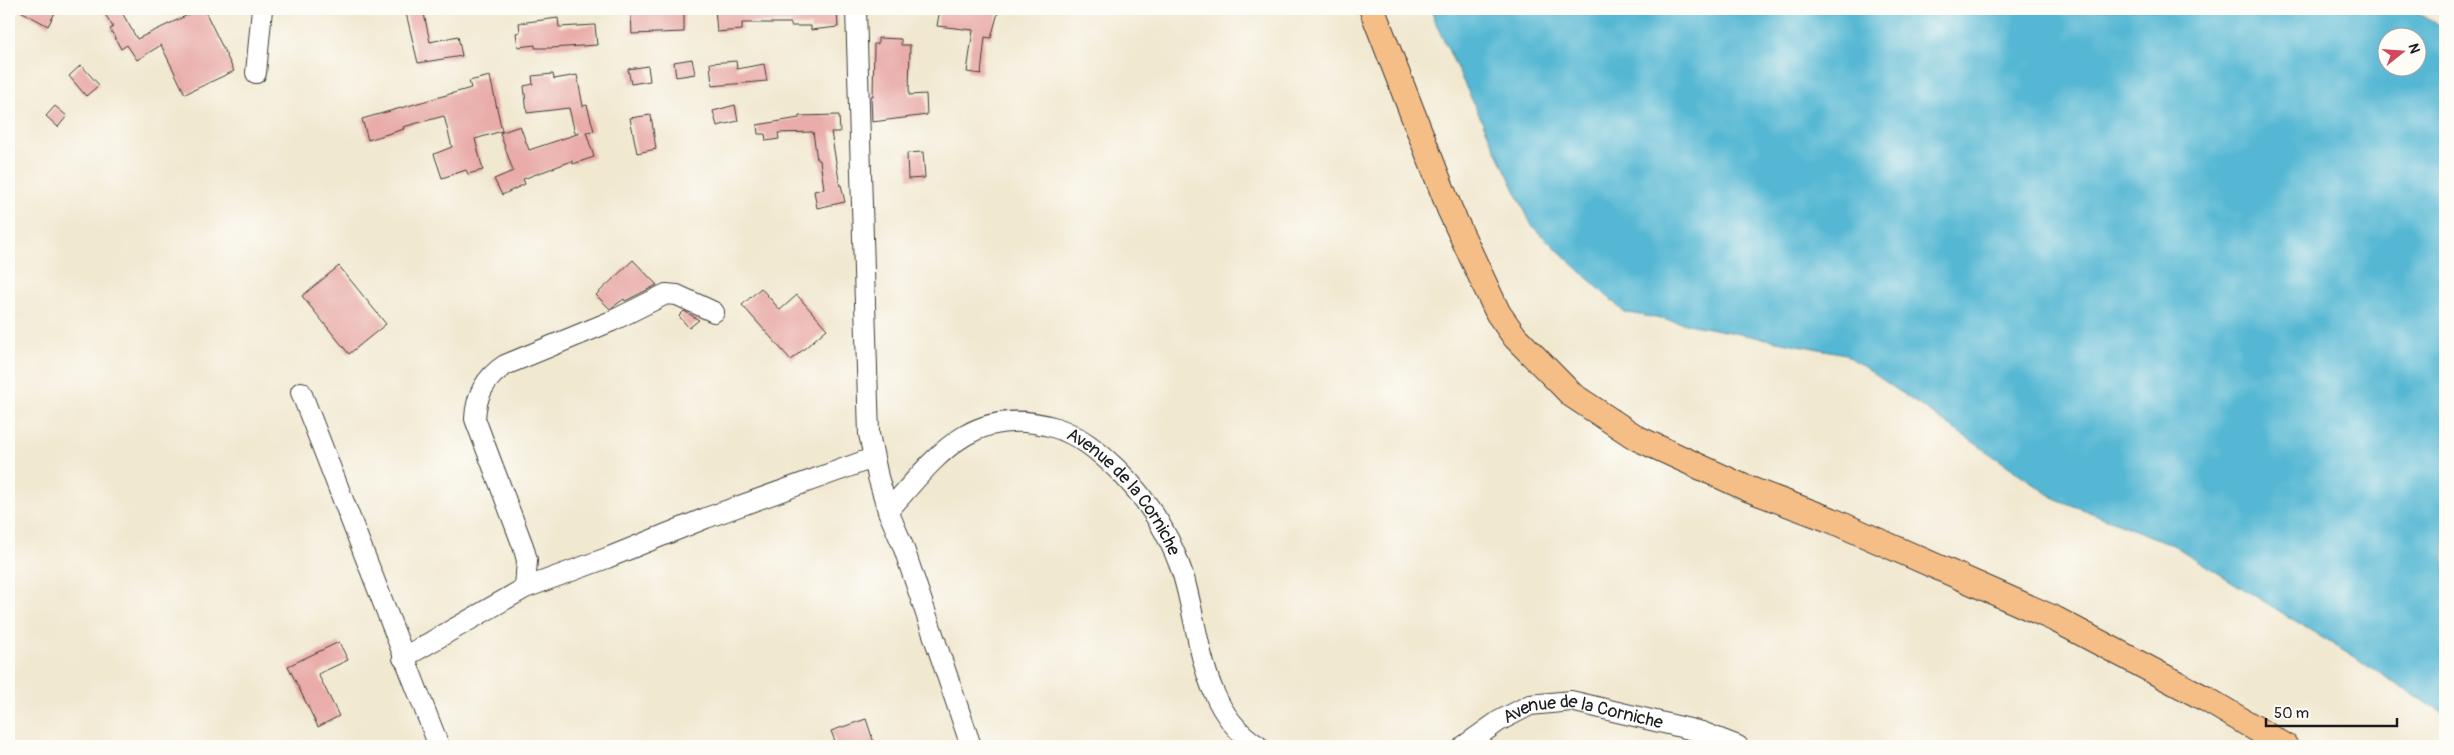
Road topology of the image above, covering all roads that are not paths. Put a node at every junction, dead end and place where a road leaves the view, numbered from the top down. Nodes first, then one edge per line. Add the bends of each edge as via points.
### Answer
1 (262, 9) edge
2 (856, 9) edge
3 (1372, 9) edge
4 (256, 73) dead end
5 (714, 312) dead end
6 (301, 392) dead end
7 (874, 458) junction
8 (888, 511) junction
9 (526, 588) junction
10 (403, 658) junction
11 (439, 746) edge
12 (971, 746) edge
13 (1258, 746) edge
14 (1464, 746) edge
15 (1738, 746) edge
16 (2285, 746) edge

1 - 4 street
2 - 7 street via 869,434
3 - 16 main road via 1450,210 1498,313 1515,336 1572,395 1637,438 1746,488 1831,520 2055,619
5 - 9 street via 677,295 666,294 612,321 505,365 480,390 475,404 475,419 523,546 527,560
6 - 10 street
7 - 8 street
7 - 9 street via 706,518
8 - 12 street
8 - 13 street, Avenue de la Corniche via 932,460 965,434 997,423 1034,422 1071,432 1096,449 1138,490 1165,531 1183,575 1209,685 1225,716
9 - 10 street
10 - 11 street
14 - 15 street, Avenue de la Corniche via 1530,704 1571,701 1702,732

